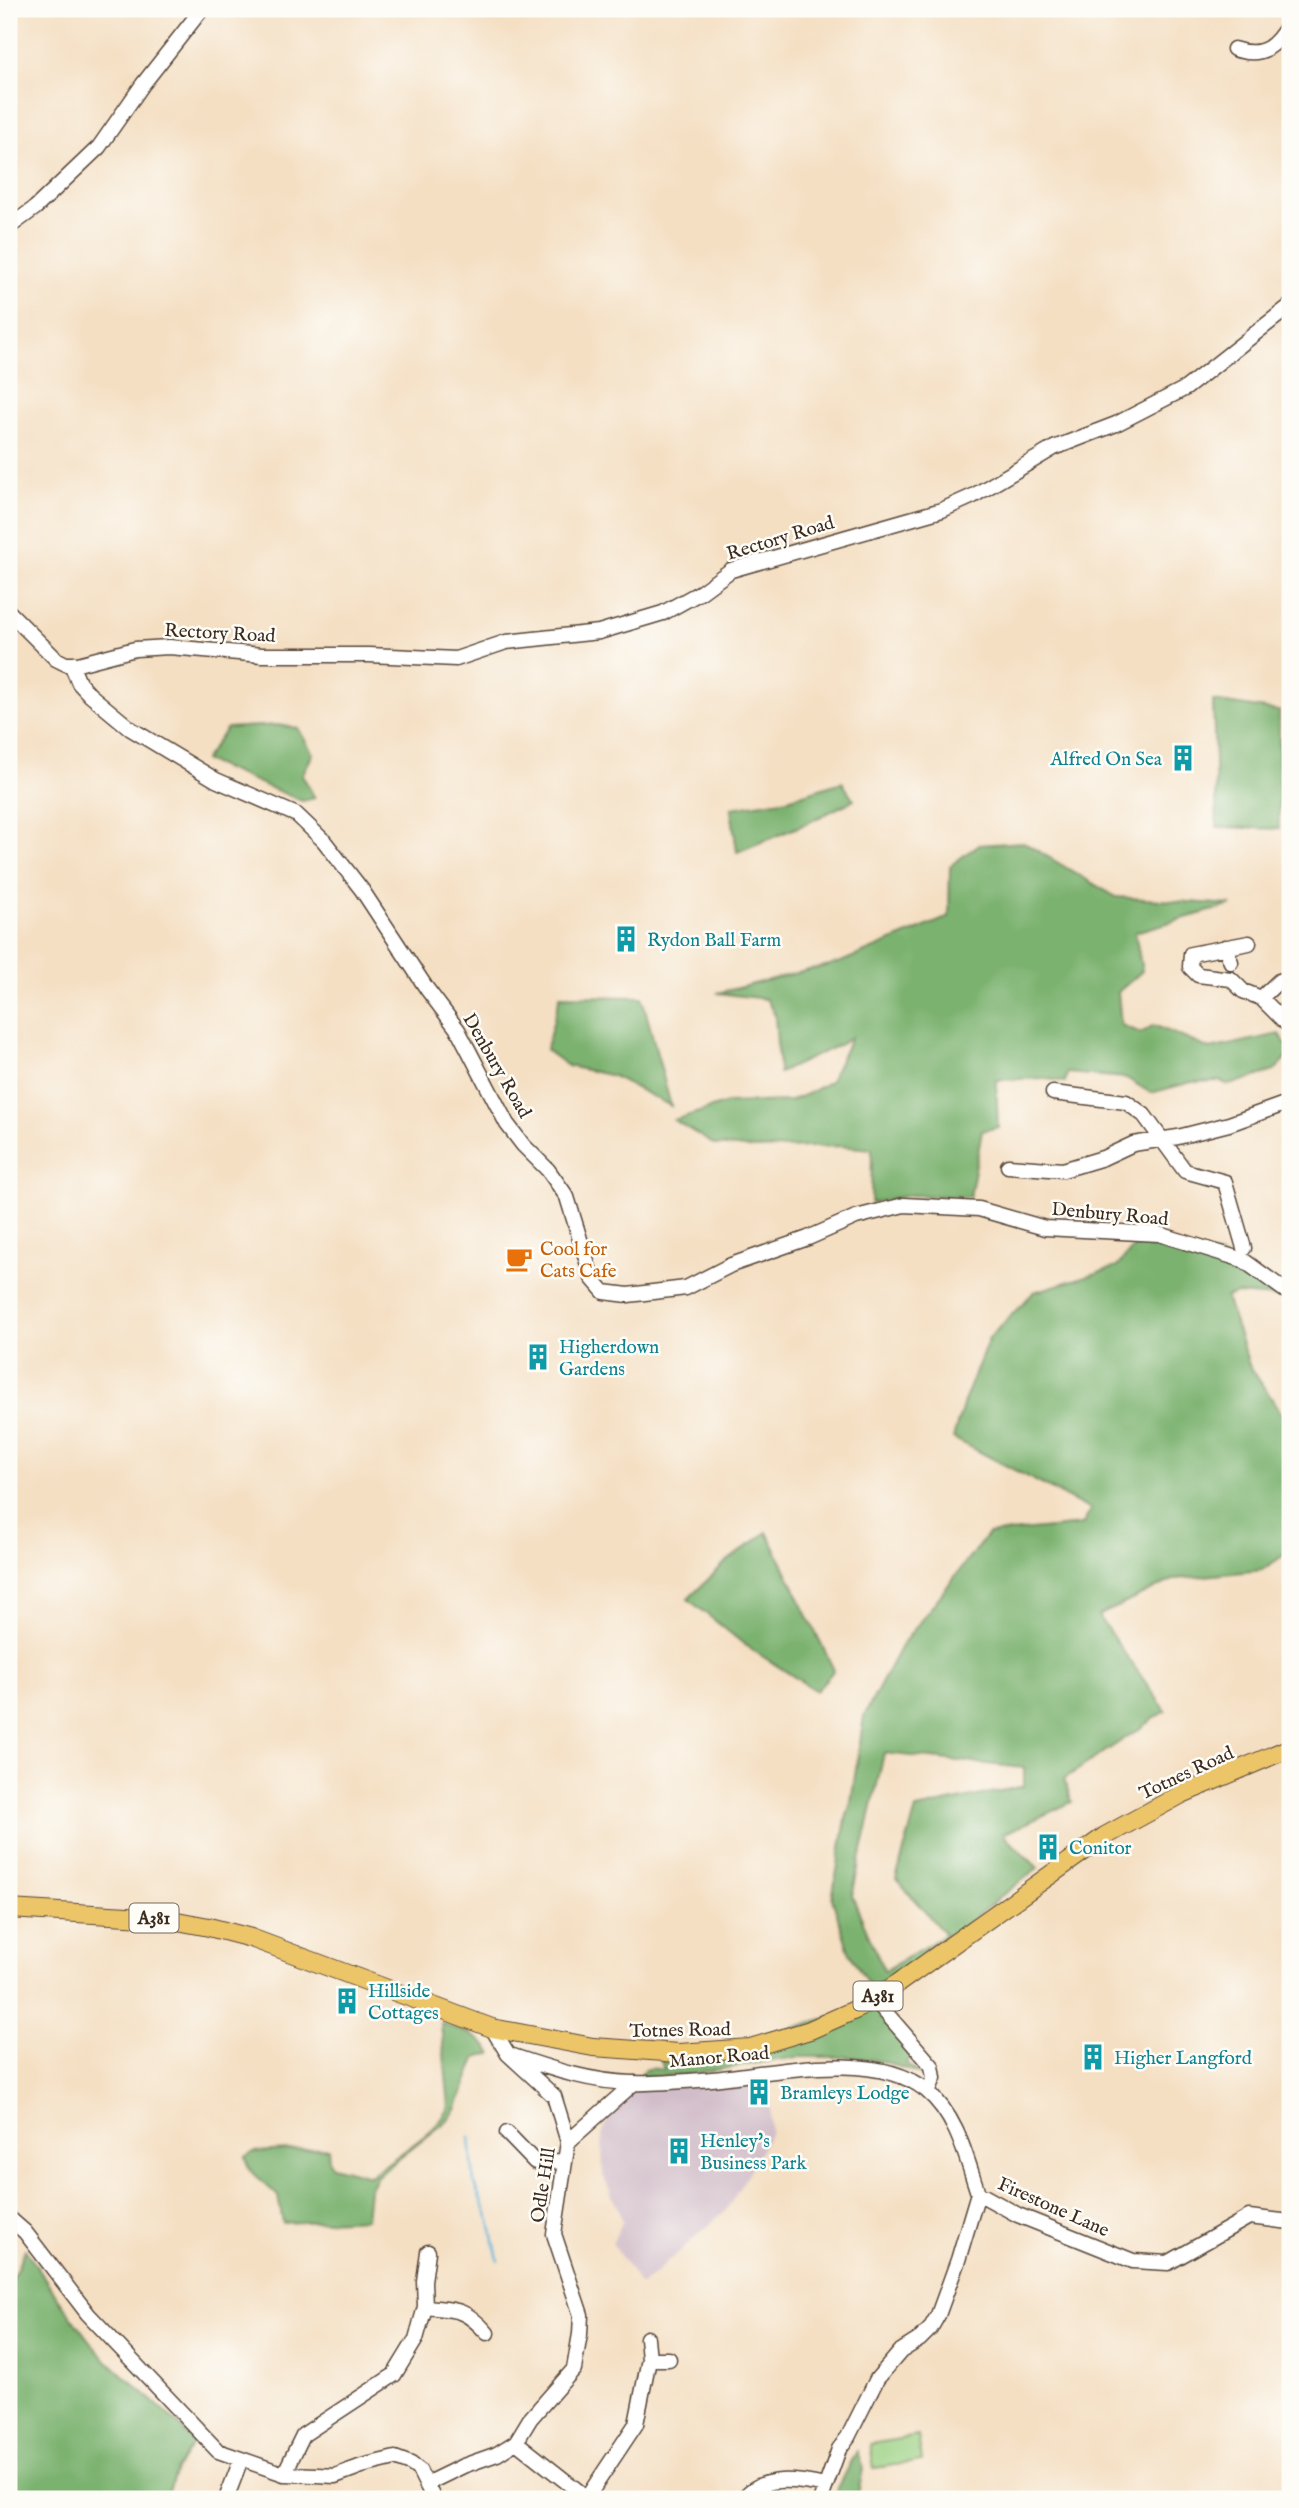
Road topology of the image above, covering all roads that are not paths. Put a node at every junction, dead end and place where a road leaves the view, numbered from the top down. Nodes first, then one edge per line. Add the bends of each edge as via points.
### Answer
1 (202, 9) edge
2 (1290, 22) edge
3 (1234, 49) dead end
4 (9, 228) edge
5 (1290, 306) edge
6 (9, 612) edge
7 (71, 664) junction
8 (1248, 943) dead end
9 (1224, 947) junction
10 (1231, 962) dead end
11 (1290, 978) edge
12 (1261, 998) junction
13 (1290, 1027) edge
14 (1053, 1093) dead end
15 (1290, 1102) edge
16 (1161, 1138) junction
17 (1008, 1166) dead end
18 (1244, 1248) dead end
19 (1290, 1294) edge
20 (1290, 1748) edge
21 (9, 1909) edge
22 (874, 1998) junction
23 (492, 2028) junction
24 (513, 2056) junction
25 (634, 2083) junction
26 (928, 2092) junction
27 (507, 2133) dead end
28 (568, 2141) junction
29 (564, 2161) junction
30 (978, 2193) junction
31 (9, 2217) edge
32 (1290, 2222) edge
33 (428, 2252) dead end
34 (425, 2307) junction
35 (480, 2331) dead end
36 (647, 2338) dead end
37 (649, 2359) junction
38 (669, 2359) dead end
39 (516, 2442) junction
40 (241, 2460) junction
41 (284, 2474) junction
42 (426, 2484) junction
43 (823, 2492) edge
44 (587, 2498) edge
45 (226, 2499) edge
46 (434, 2499) edge
47 (743, 2499) edge

1 - 4 street via 99,147
2 - 3 street via 1268,48 1250,54
5 - 7 street, Rectory Road via 1186,388 1116,424 1054,448 956,504 731,569 687,601 638,621 599,632 506,642 456,659 262,655 169,647 135,649
6 - 7 street, Denbury Road via 56,659
7 - 19 street, Denbury Road via 90,695 131,729 216,780 297,815 324,841 458,1030 507,1124 567,1197 592,1278 604,1292 628,1295 686,1287 856,1217 904,1205 979,1209 1045,1228 1159,1234 1243,1260
8 - 9 street
9 - 10 street
9 - 12 street via 1191,954 1190,967 1198,975 1231,979 1243,991
11 - 12 street via 1279,981
12 - 13 street
14 - 16 street via 1126,1101
15 - 16 street via 1228,1124
16 - 17 street via 1063,1170
16 - 18 street via 1185,1171 1225,1182
20 - 22 main road, Totnes Road / A381 via 1182,1794 1105,1836
21 - 23 main road, Totnes Road / A381 via 161,1918 209,1927 251,1938
22 - 23 main road, Totnes Road / A381 via 796,2035 750,2048 709,2052 628,2052
22 - 26 street via 932,2066 934,2078
23 - 24 street, Odle Hill
24 - 25 street, Manor Road via 575,2077
24 - 28 street, Odle Hill via 554,2096
25 - 26 street, Manor Road via 851,2067 892,2074
25 - 28 street
26 - 30 street, Firestone Lane via 950,2118 968,2155
27 - 29 street via 535,2162
28 - 29 street, Odle Hill
29 - 39 street, Odle Hill via 554,2234 580,2315 574,2369
30 - 32 street, Firestone Lane via 1018,2215 1133,2262 1168,2263 1249,2217
30 - 43 street via 938,2315 930,2329 901,2351 877,2379 839,2449
31 - 40 street via 88,2314 218,2451
33 - 34 street
34 - 35 street via 461,2310
34 - 41 street via 416,2339 394,2375 303,2435
36 - 37 street
37 - 38 street
37 - 44 street via 636,2424
39 - 42 street, Odle Hill
39 - 44 street
40 - 41 street
40 - 45 street
41 - 42 street via 335,2476 395,2458 419,2470
42 - 46 street
43 - 47 street via 783,2480 749,2491

